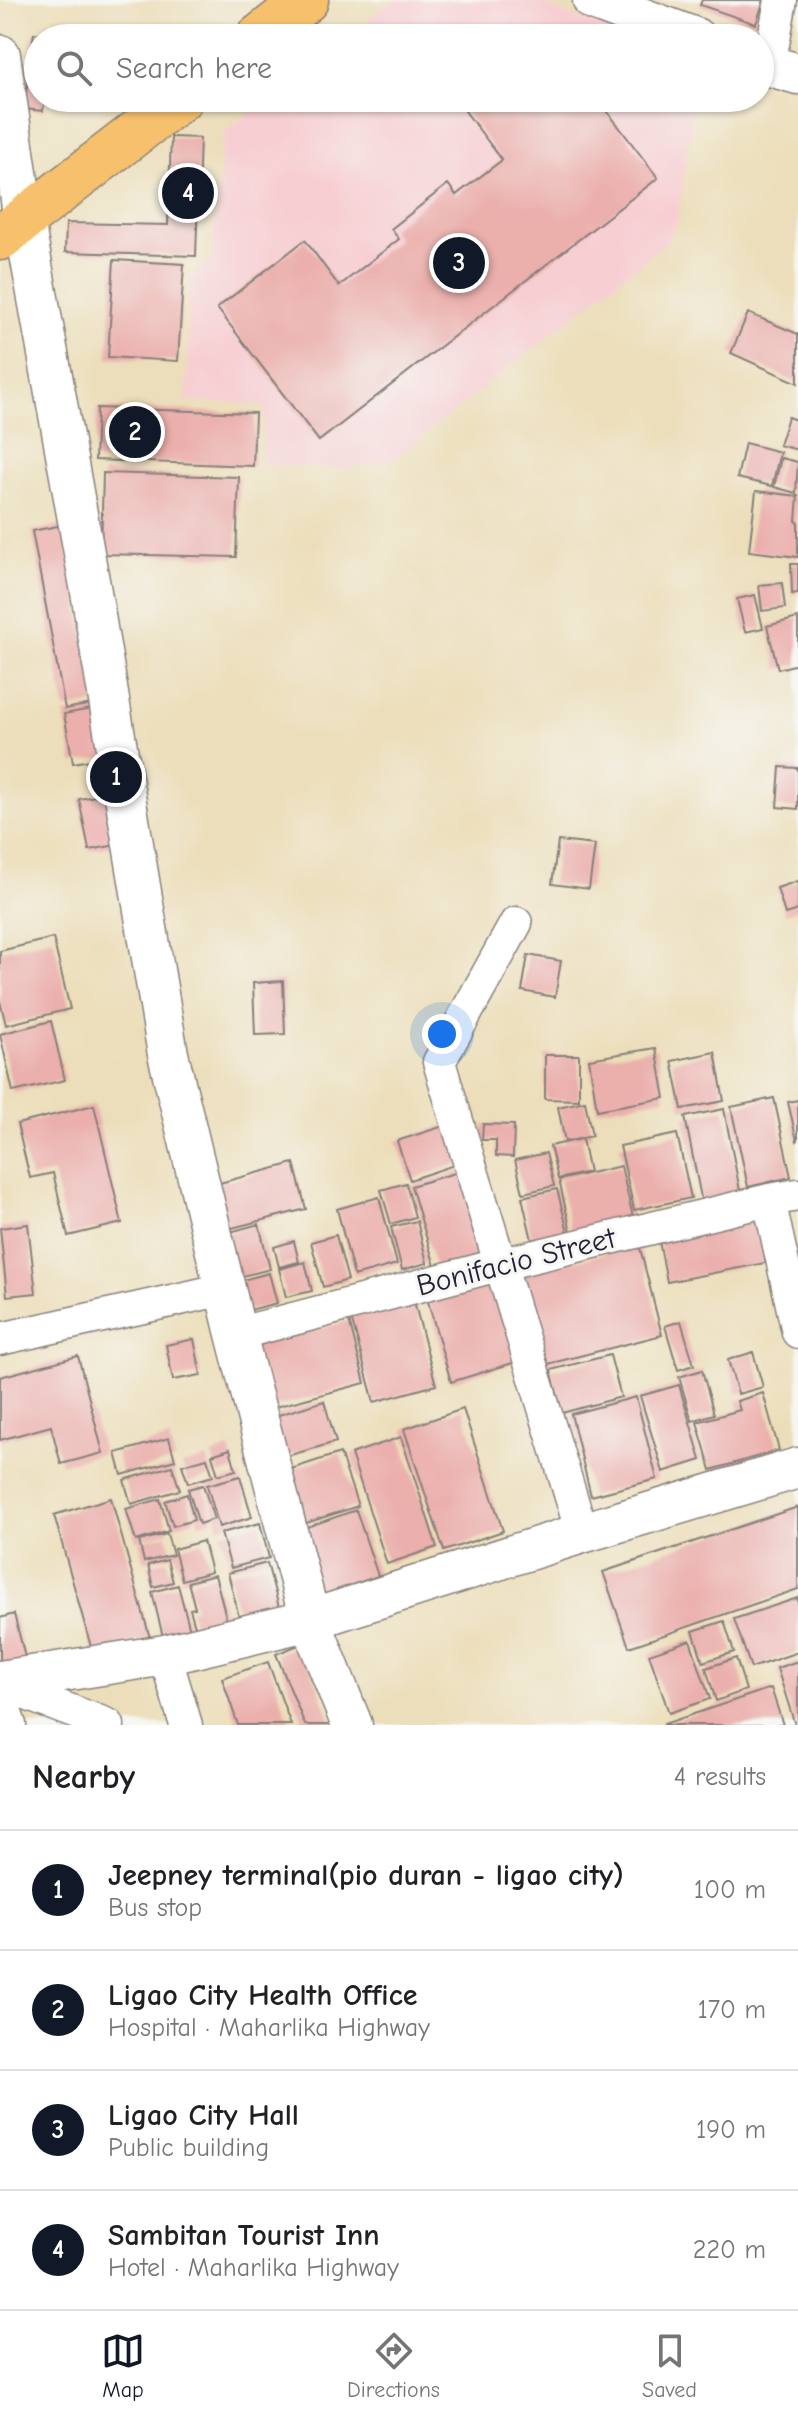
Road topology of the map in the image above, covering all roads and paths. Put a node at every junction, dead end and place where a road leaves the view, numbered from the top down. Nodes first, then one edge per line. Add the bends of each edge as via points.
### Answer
1 (306, 0) edge
2 (593, 0) edge
3 (781, 0) edge
4 (276, 24) edge
5 (657, 24) edge
6 (0, 55) edge
7 (776, 67) edge
8 (163, 112) edge
9 (12, 229) edge
10 (516, 923) dead end
11 (783, 1198) edge
12 (502, 1264) junction
13 (225, 1289) junction
14 (798, 1332) edge
15 (236, 1334) junction
16 (0, 1339) edge
17 (798, 1468) edge
18 (582, 1533) junction
19 (310, 1620) junction
20 (165, 1655) junction
21 (0, 1682) edge
22 (0, 1697) edge
23 (10, 1725) edge
24 (108, 1725) edge
25 (186, 1725) edge
26 (352, 1725) edge

1 - 4 highway
2 - 5 street
3 - 7 street
6 - 9 street
8 - 9 highway
9 - 13 street via 90,586 168,1054
10 - 12 street via 439,1062
11 - 12 street, Bonifacio Street
11 - 14 street
12 - 15 street, Bonifacio Street
12 - 18 street
13 - 15 street
13 - 16 street
15 - 19 street
17 - 18 street
18 - 19 street
19 - 20 street
19 - 26 street
20 - 21 street
20 - 25 street
21 - 24 street
22 - 23 street

